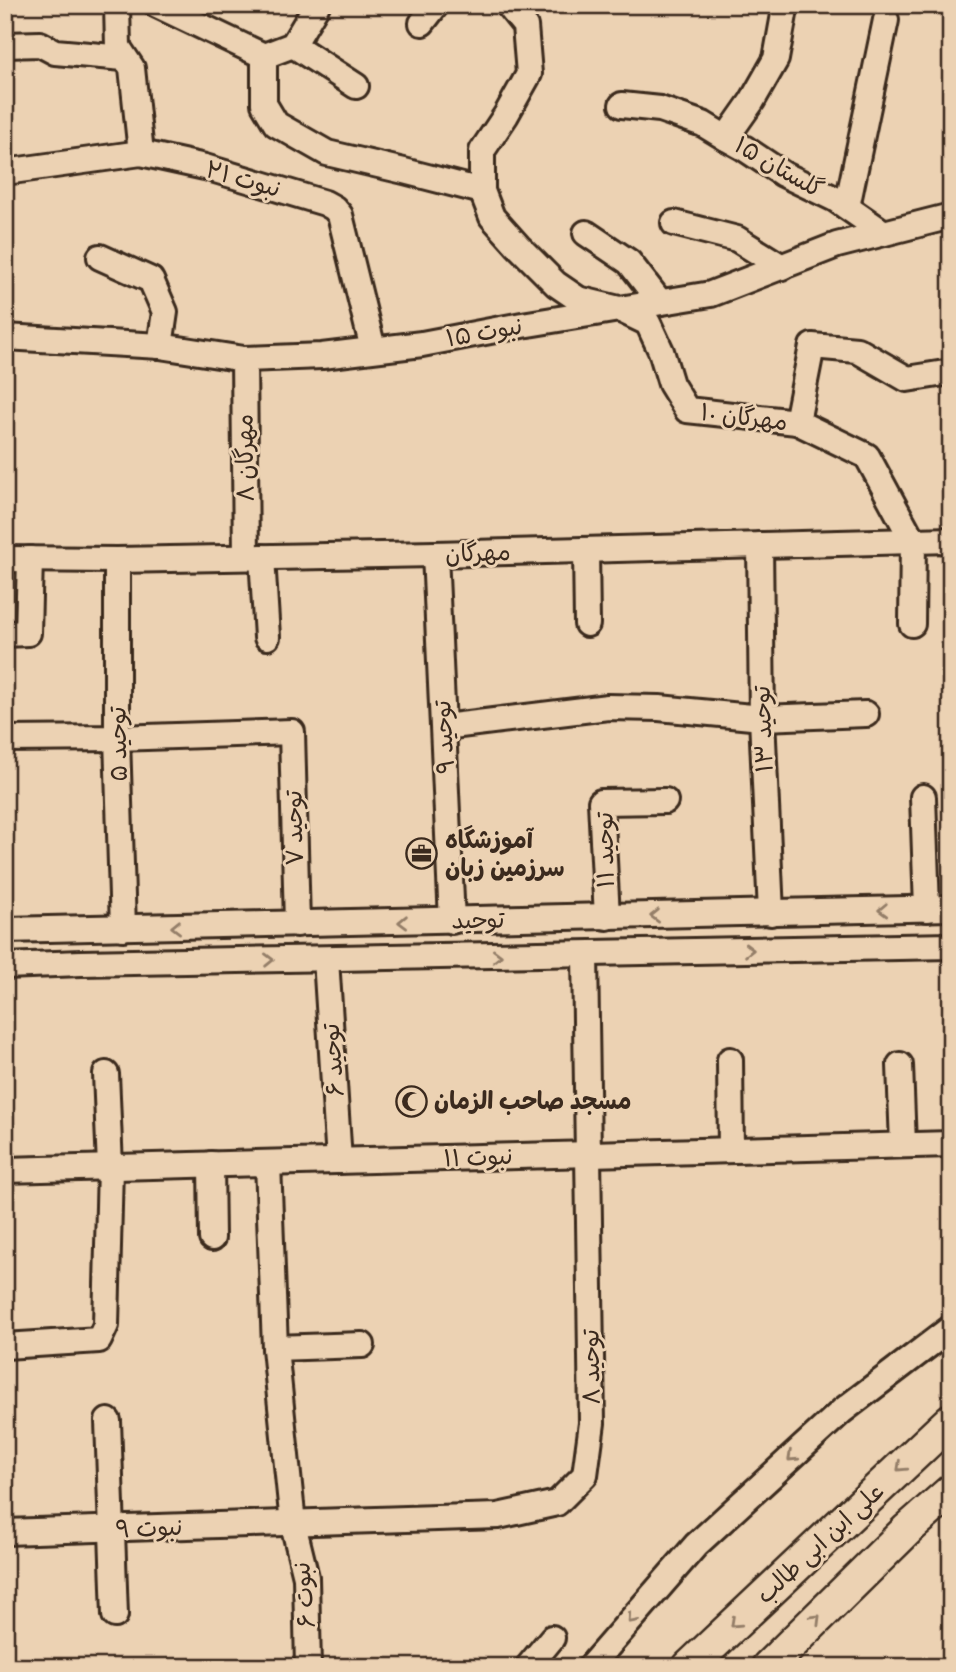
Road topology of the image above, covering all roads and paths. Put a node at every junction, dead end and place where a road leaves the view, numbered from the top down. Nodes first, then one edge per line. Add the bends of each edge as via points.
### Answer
1 (117, 5) edge
2 (158, 5) edge
3 (317, 5) edge
4 (784, 5) edge
5 (515, 8) edge
6 (886, 20) dead end
7 (5, 45) edge
8 (293, 45) junction
9 (264, 56) junction
10 (124, 58) junction
11 (356, 86) dead end
12 (622, 105) dead end
13 (726, 138) junction
14 (141, 153) junction
15 (5, 172) edge
16 (482, 191) junction
17 (847, 208) junction
18 (951, 216) edge
19 (674, 223) dead end
20 (586, 233) dead end
21 (884, 233) junction
22 (100, 257) dead end
23 (782, 267) junction
24 (660, 302) junction
25 (619, 309) junction
26 (5, 337) edge
27 (160, 346) junction
28 (373, 349) junction
29 (244, 359) junction
30 (951, 372) edge
31 (797, 422) junction
32 (951, 540) edge
33 (913, 541) junction
34 (760, 545) junction
35 (586, 550) junction
36 (435, 554) junction
37 (254, 557) junction
38 (5, 559) edge
39 (30, 559) junction
40 (117, 560) junction
41 (587, 624) dead end
42 (912, 624) dead end
43 (5, 634) edge
44 (267, 637) dead end
45 (866, 714) dead end
46 (762, 718) junction
47 (444, 727) junction
48 (117, 738) junction
49 (5, 739) edge
50 (923, 797) dead end
51 (665, 801) dead end
52 (939, 909) edge
53 (771, 913) junction
54 (607, 917) junction
55 (452, 921) junction
56 (297, 925) junction
57 (81, 928) junction
58 (123, 928) junction
59 (5, 930) edge
60 (951, 946) edge
61 (585, 954) junction
62 (326, 959) junction
63 (80, 963) junction
64 (5, 966) edge
65 (730, 1060) dead end
66 (900, 1065) dead end
67 (106, 1073) dead end
68 (951, 1144) edge
69 (903, 1145) junction
70 (731, 1150) junction
71 (589, 1154) junction
72 (339, 1161) junction
73 (268, 1163) junction
74 (211, 1164) junction
75 (110, 1167) junction
76 (5, 1170) edge
77 (212, 1238) dead end
78 (951, 1328) edge
79 (362, 1345) dead end
80 (5, 1346) edge
81 (275, 1348) junction
82 (951, 1349) edge
83 (842, 1410) junction
84 (951, 1420) edge
85 (108, 1421) dead end
86 (951, 1491) edge
87 (293, 1524) junction
88 (113, 1529) junction
89 (5, 1532) edge
90 (115, 1615) dead end
91 (552, 1638) dead end
92 (308, 1667) edge
93 (528, 1667) edge
94 (590, 1667) edge
95 (689, 1667) edge
96 (768, 1667) edge

1 - 10 street via 118,47
2 - 9 street
3 - 8 street
4 - 13 street, گلستان ۱۵ via 776,59
5 - 16 street via 525,26 529,74 482,151
6 - 17 street
7 - 10 street via 40,44 55,52
8 - 9 street
8 - 11 street
9 - 16 street via 264,104 276,124 327,153
10 - 14 street via 132,68
12 - 13 street via 660,109 703,124
13 - 17 street, گلستان ۱۵
14 - 15 street, نبوت ۲۱
14 - 28 street, نبوت ۲۱ via 205,167 334,208 340,215
16 - 25 street via 492,217 556,284 578,299
17 - 21 street, گلستان ۱۵
18 - 21 street, نبوت ۱۵
19 - 23 street via 737,239
20 - 24 street via 629,262
21 - 23 street, نبوت ۱۵
22 - 27 street via 151,280 165,312
23 - 24 street, نبوت ۱۵ via 711,294
24 - 25 street, نبوت ۱۵
25 - 28 street, نبوت ۱۵
25 - 31 street, مهرگان ۱۰ via 648,323 671,384 688,410
26 - 27 street, نبوت ۱۵
27 - 29 street, نبوت ۱۵
28 - 29 street, نبوت ۱۵
29 - 37 street, مهرگان ۸
30 - 31 street via 906,379 857,349 813,346
31 - 33 street, مهرگان ۱۰ via 867,456
32 - 33 street, مهرگان
33 - 34 street, مهرگان
33 - 42 street
34 - 35 street, مهرگان
34 - 46 street, توحید ۱۳
35 - 36 street, مهرگان
35 - 41 street
36 - 37 street, مهرگان
36 - 47 street, توحید ۹
37 - 40 street, مهرگان
37 - 44 street, مهرگان ۸
38 - 39 street, مهرگان
39 - 40 street, مهرگان
39 - 43 street via 28,633
40 - 48 street, توحید ۵
45 - 46 street
46 - 47 street via 608,707
46 - 53 street, توحید ۱۳
47 - 55 street, توحید ۹
48 - 49 street
48 - 56 street, توحید ۷ via 292,732
48 - 58 street, توحید ۵
50 - 52 street
51 - 54 street, توحید ۱۱ via 601,802
52 -> 53 street, توحید
53 -> 54 street, توحید
54 - 55 street, توحید
55 -> 56 street, توحید
56 -> 58 street, توحید
57 - 58 street, توحید
57 - 59 street, توحید
57 - 63 street
61 -> 60 street, توحید
62 -> 61 street, توحید
61 - 71 street, توحید ۸
63 -> 62 street, توحید
62 - 72 street, توحید ۶
63 - 64 street, توحید
65 - 70 street
66 - 69 street
67 - 75 street
68 - 69 street, نبوت ۱۱
69 - 70 street, نبوت ۱۱
70 - 71 street, نبوت ۱۱
71 - 72 street, نبوت ۱۱
71 - 87 street, توحید ۸ via 592,1423 585,1475 557,1503 498,1517
72 - 73 street, نبوت ۱۱
73 - 74 street, نبوت ۱۱
73 - 81 street, نبوت ۶
74 - 75 street, نبوت ۱۱
74 - 77 street
75 - 76 street, نبوت ۱۱
75 - 80 street via 103,1334 99,1340
78 - 83 street
79 - 81 street
81 - 87 street, نبوت ۶
82 - 83 street
83 -> 94 street via 696,1545
84 -> 95 main road, علی ابن ابی طالب
85 - 88 street
96 -> 86 main road, علی ابن ابی طالب
87 - 88 street, نبوت ۹
87 - 92 street, نبوت ۶ via 306,1577
88 - 89 street, نبوت ۹
88 - 90 street
91 - 93 street

